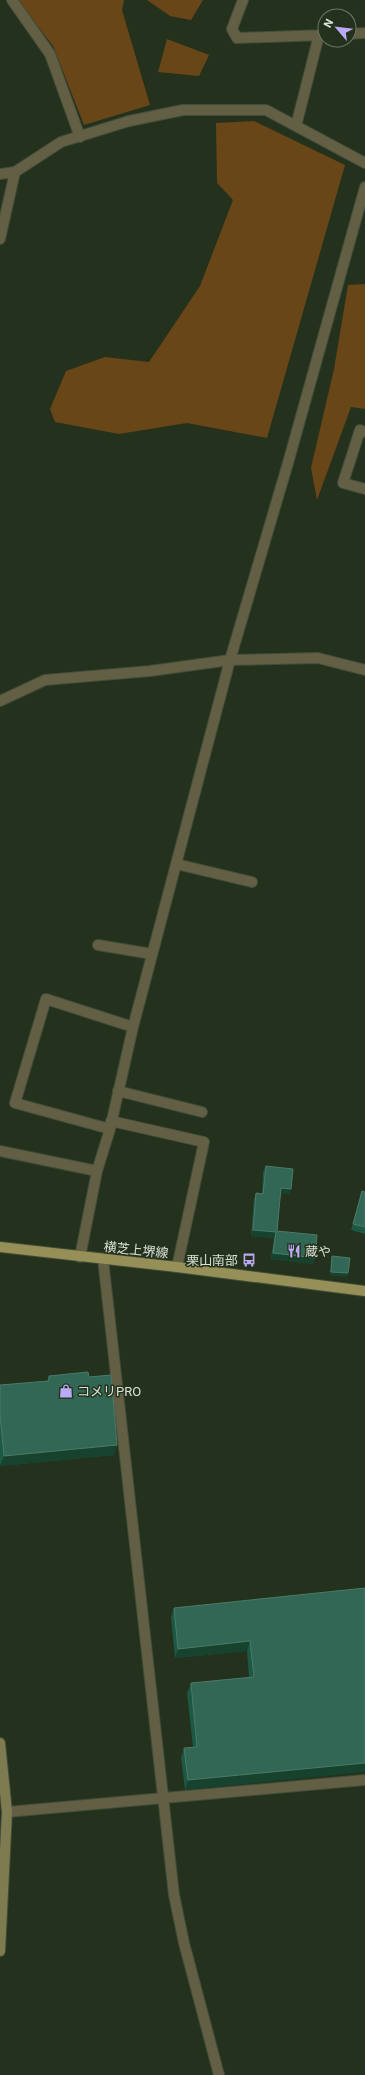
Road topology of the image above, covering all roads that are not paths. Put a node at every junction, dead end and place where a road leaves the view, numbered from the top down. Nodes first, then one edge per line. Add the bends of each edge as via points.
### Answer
1 (12, 0) edge
2 (243, 0) edge
3 (317, 35) edge
4 (318, 48) edge
5 (296, 126) junction
6 (80, 136) junction
7 (365, 163) edge
8 (15, 172) junction
9 (0, 174) edge
10 (365, 187) edge
11 (0, 239) edge
12 (365, 432) edge
13 (365, 489) edge
14 (230, 660) junction
15 (365, 670) edge
16 (0, 701) edge
17 (176, 864) junction
18 (252, 882) dead end
19 (98, 945) dead end
20 (152, 954) junction
21 (133, 1027) junction
22 (118, 1091) junction
23 (202, 1112) dead end
24 (111, 1125) junction
25 (0, 1151) edge
26 (97, 1171) junction
27 (0, 1247) edge
28 (80, 1257) junction
29 (103, 1259) junction
30 (177, 1267) junction
31 (365, 1290) edge
32 (0, 1744) edge
33 (365, 1780) edge
34 (162, 1797) junction
35 (7, 1812) junction
36 (0, 1951) edge
37 (219, 2075) edge

1 - 6 street via 50,54
2 - 3 street via 232,29 237,38
4 - 5 street
5 - 6 street via 266,110 183,110 129,121
5 - 7 street
6 - 8 street via 61,142
8 - 9 street
8 - 11 street
10 - 14 street
12 - 13 street via 360,430 343,483
14 - 15 street via 318,658
14 - 16 street via 150,671 45,680
14 - 17 street
17 - 18 street
17 - 20 street
19 - 20 street
20 - 21 street
21 - 22 street
21 - 24 street via 46,999 15,1104
22 - 23 street
22 - 24 street
24 - 26 street
24 - 30 street via 204,1142
25 - 26 street
26 - 28 street
27 - 28 main road, 横芝上堺線
28 - 29 main road, 横芝上堺線
29 - 30 main road, 横芝上堺線
29 - 34 street
30 - 31 main road, 横芝上堺線
32 - 35 street
33 - 34 street
34 - 35 street
34 - 37 street via 174,1895
35 - 36 street

